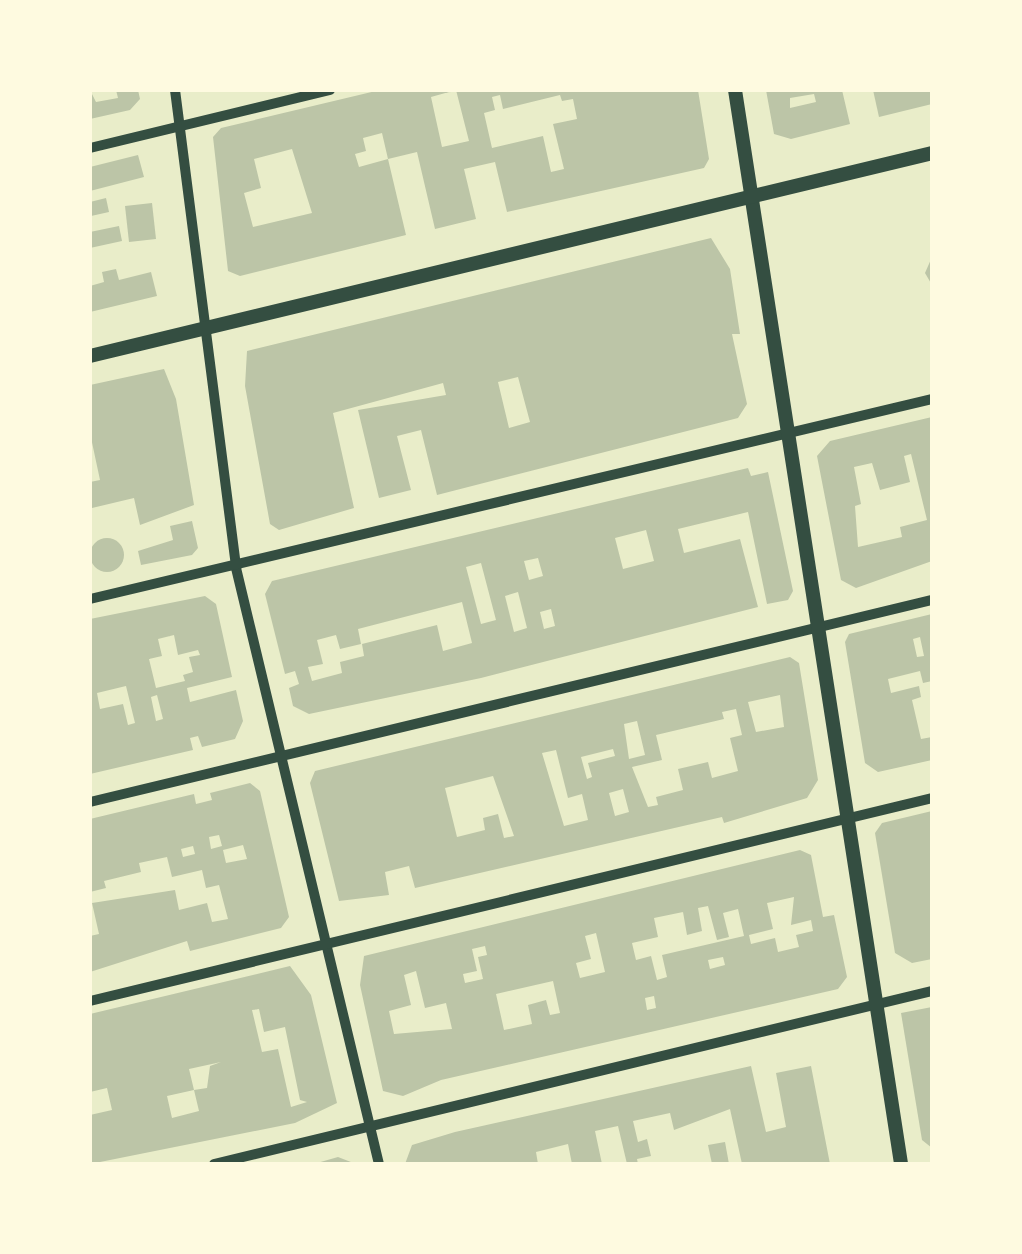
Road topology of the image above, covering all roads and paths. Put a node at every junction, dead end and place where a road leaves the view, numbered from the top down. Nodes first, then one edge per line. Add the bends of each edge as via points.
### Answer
1 (175, 90) edge
2 (330, 90) edge
3 (735, 90) edge
4 (180, 126) junction
5 (90, 148) edge
6 (932, 153) edge
7 (751, 196) junction
8 (206, 328) junction
9 (90, 356) edge
10 (932, 399) edge
11 (788, 434) junction
12 (236, 568) junction
13 (90, 599) edge
14 (932, 600) edge
15 (820, 627) junction
16 (281, 756) junction
17 (932, 798) edge
18 (90, 802) edge
19 (849, 818) junction
20 (326, 945) junction
21 (932, 991) edge
22 (90, 1002) edge
23 (876, 1004) junction
24 (370, 1126) junction
25 (214, 1164) edge
26 (379, 1164) edge
27 (901, 1164) edge

1 - 4 street
2 - 4 street
3 - 7 main road
4 - 5 street
4 - 8 street
6 - 7 main road
7 - 8 main road
7 - 11 main road
8 - 9 main road
8 - 12 street
10 - 11 street
11 - 12 street
11 - 15 main road
12 - 13 street
12 - 16 street
14 - 15 street
15 - 16 street
15 - 19 main road
16 - 18 street
16 - 20 street
17 - 19 street
19 - 20 street
19 - 23 main road
20 - 22 street
20 - 24 street
21 - 23 street
23 - 24 street
23 - 27 main road
24 - 25 street
24 - 26 street

